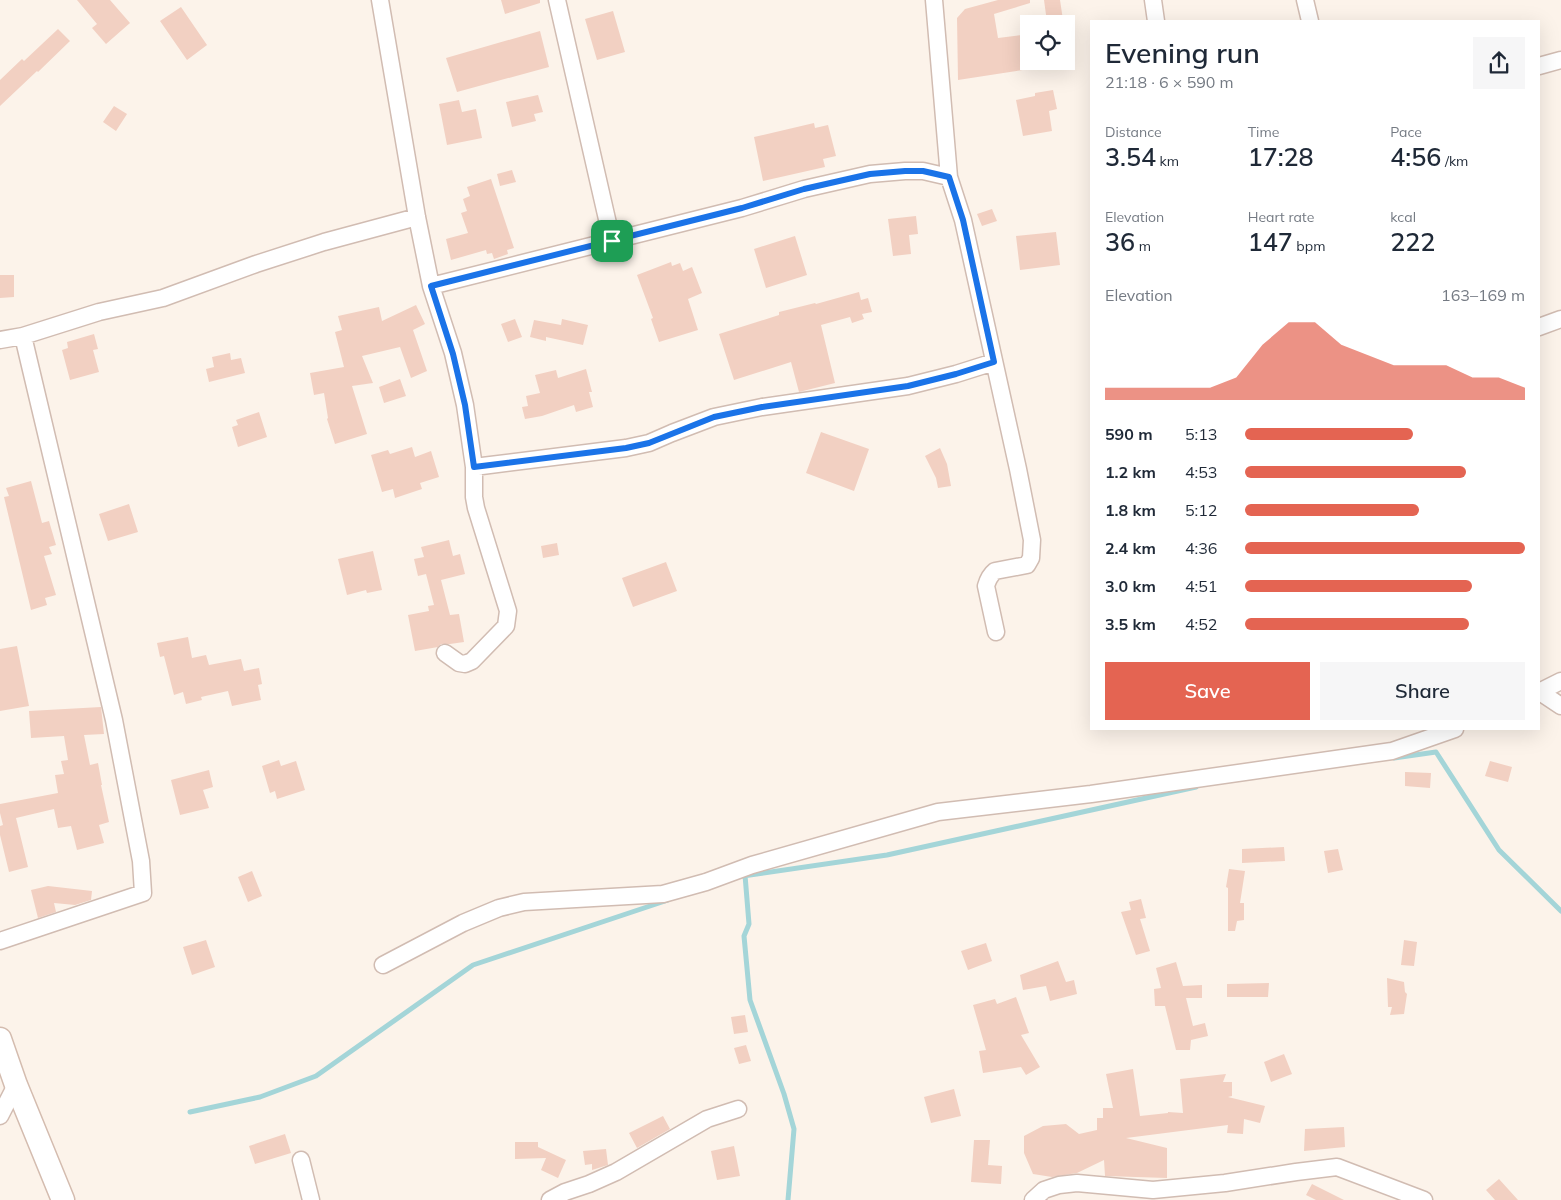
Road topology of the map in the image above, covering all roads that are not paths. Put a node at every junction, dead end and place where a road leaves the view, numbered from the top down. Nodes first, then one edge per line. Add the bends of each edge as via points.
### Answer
1 (380, 0) edge
2 (556, 0) edge
3 (934, 0) edge
4 (1153, 0) edge
5 (1305, 0) edge
6 (1156, 20) edge
7 (1310, 20) edge
8 (1561, 60) edge
9 (1540, 66) edge
10 (949, 177) junction
11 (417, 216) junction
12 (612, 241) junction
13 (431, 286) junction
14 (1561, 319) edge
15 (1540, 328) edge
16 (23, 336) junction
17 (0, 340) edge
18 (994, 362) junction
19 (474, 467) junction
20 (996, 632) dead end
21 (446, 653) dead end
22 (1561, 681) edge
23 (1540, 692) edge
24 (1540, 693) edge
25 (1561, 706) edge
26 (1452, 730) edge
27 (0, 941) edge
28 (382, 965) dead end
29 (0, 1039) edge
30 (16, 1085) junction
31 (738, 1108) dead end
32 (0, 1116) edge
33 (301, 1160) dead end
34 (63, 1200) edge
35 (311, 1200) edge
36 (550, 1200) edge
37 (1033, 1200) edge
38 (1424, 1200) edge

1 - 11 street
2 - 12 street
3 - 10 street
4 - 6 street
5 - 7 street
8 - 9 street
10 - 12 street via 923,171 870,174
10 - 18 street via 963,220
11 - 13 street
11 - 16 street via 324,242 162,298 99,312
12 - 13 street
13 - 19 street via 453,354
14 - 15 street
16 - 17 street
16 - 27 street via 114,720 141,862 143,893
18 - 19 street via 908,386 714,417 649,443 626,448
18 - 20 street via 1032,540 1031,558 1027,565 995,571 988,579 986,586
19 - 21 street via 476,508 506,602 508,618 506,626 472,661 459,663
22 - 23 street
24 - 25 street
26 - 28 street via 1392,751 938,812 663,894 524,902 463,923
29 - 30 main road
30 - 32 street
30 - 34 main road
31 - 36 street via 707,1119 616,1172
33 - 35 street
37 - 38 street via 1044,1190 1076,1183 1154,1190 1225,1184 1337,1167

